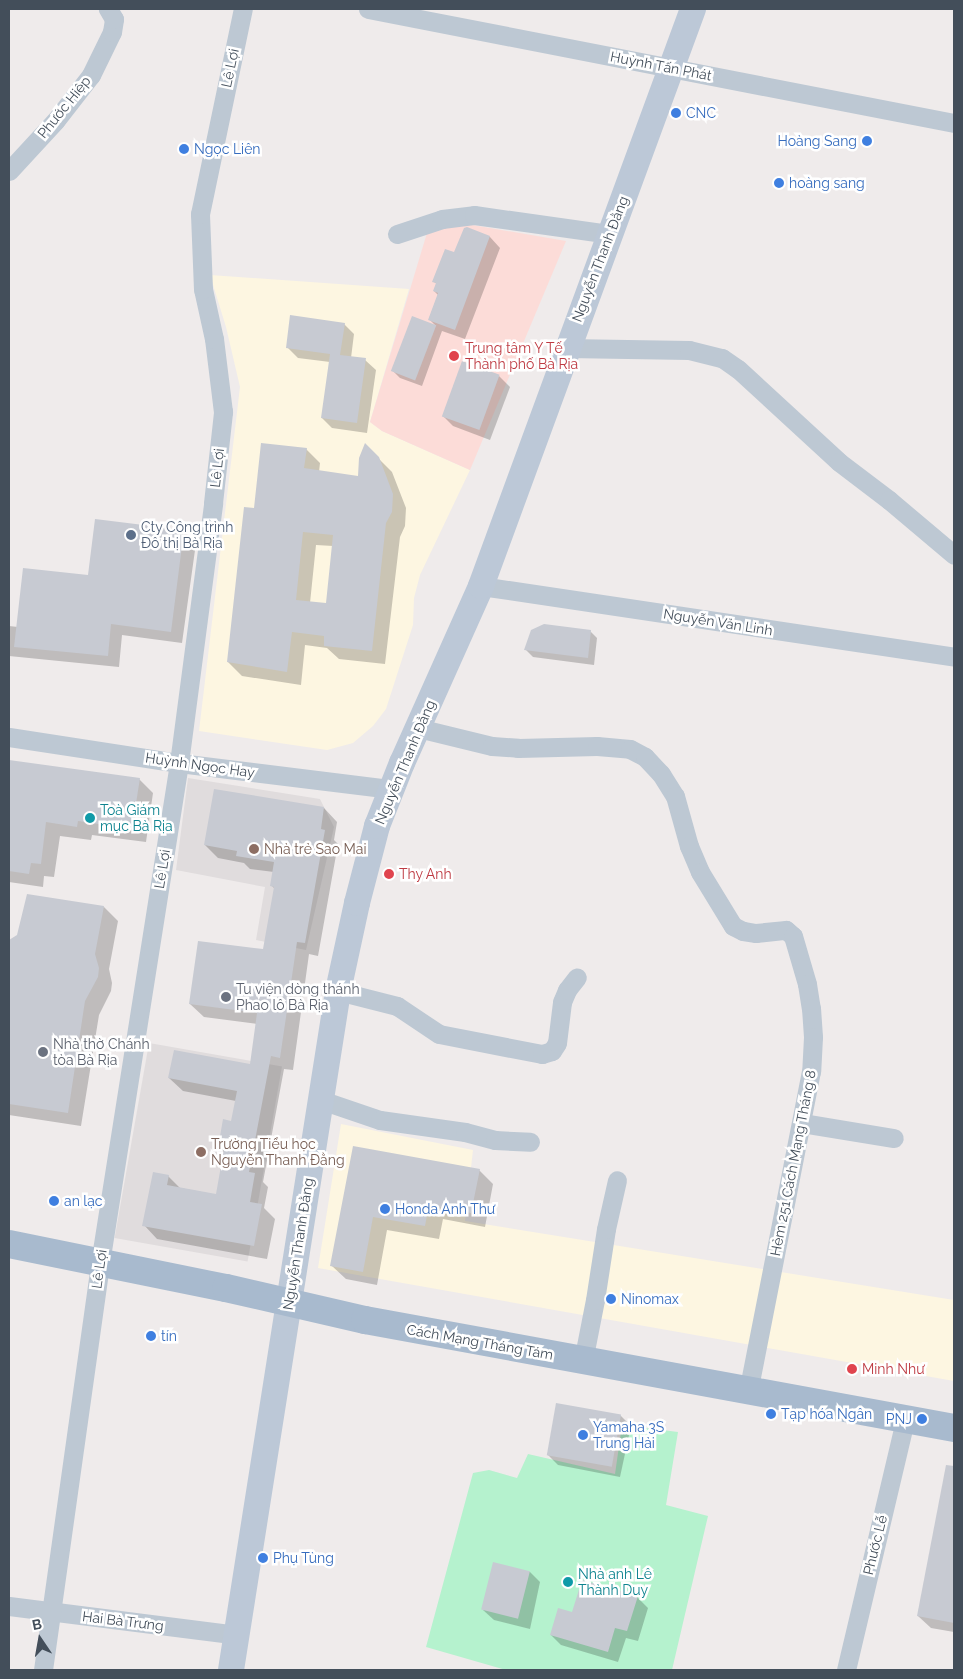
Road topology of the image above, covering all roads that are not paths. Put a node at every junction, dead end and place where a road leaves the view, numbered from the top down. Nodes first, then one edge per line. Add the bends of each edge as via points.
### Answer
1 (108, 9) edge
2 (243, 9) edge
3 (368, 9) edge
4 (692, 9) edge
5 (672, 68) junction
6 (954, 123) edge
7 (9, 171) edge
8 (397, 234) dead end
9 (609, 234) junction
10 (566, 348) junction
11 (954, 555) edge
12 (481, 586) junction
13 (954, 657) edge
14 (418, 728) junction
15 (9, 737) edge
16 (179, 763) junction
17 (391, 789) junction
18 (577, 977) dead end
19 (338, 991) junction
20 (321, 1100) junction
21 (802, 1123) junction
22 (894, 1138) dead end
23 (530, 1142) dead end
24 (617, 1180) dead end
25 (9, 1244) edge
26 (100, 1262) junction
27 (289, 1304) junction
28 (583, 1361) junction
29 (748, 1391) junction
30 (905, 1420) junction
31 (954, 1428) edge
32 (9, 1606) edge
33 (51, 1611) junction
34 (237, 1636) junction
35 (43, 1670) edge
36 (231, 1670) edge
37 (846, 1670) edge

1 - 7 street, Phước Hiệp via 114,19 112,32 90,76 56,120
2 - 16 street, Lê Lợi via 200,214 203,289 214,339 223,412
3 - 5 street, Huỳnh Tấn Phát
4 - 5 main road, Nguyễn Thanh Đằng
5 - 6 street, Huỳnh Tấn Phát
5 - 9 main road, Nguyễn Thanh Đằng
8 - 9 street via 442,219 474,215
9 - 10 main road, Nguyễn Thanh Đằng
10 - 11 street via 689,350 722,358 839,462
10 - 12 main road, Nguyễn Thanh Đằng
12 - 13 street, Nguyễn Văn Linh
12 - 14 main road, Nguyễn Thanh Đằng
14 - 17 main road, Nguyễn Thanh Đằng
14 - 21 street, Hẻm 251 Cách Mạng Tháng 8 via 492,746 598,746 630,749 646,757 675,796 700,872 733,926 743,932 756,933 786,930 793,936 808,984 813,1037
15 - 16 street, Huỳnh Ngọc Hay
16 - 17 street, Huỳnh Ngọc Hay
16 - 26 street, Lê Lợi
17 - 19 main road, Nguyễn Thanh Đằng via 377,826
18 - 19 street via 562,1002 557,1043 552,1051 542,1054 440,1034 397,1006
19 - 20 main road, Nguyễn Thanh Đằng
20 - 23 street via 380,1120 465,1132 495,1140
20 - 27 main road, Nguyễn Thanh Đằng
21 - 22 street
21 - 29 street, Hẻm 251 Cách Mạng Tháng 8
24 - 28 street
25 - 26 main road, Cách Mạng Tháng Tám
26 - 27 main road, Cách Mạng Tháng Tám
26 - 33 street, Lê Lợi
27 - 28 main road, Cách Mạng Tháng Tám
27 - 34 main road, Nguyễn Thanh Đằng
28 - 29 main road, Cách Mạng Tháng Tám
29 - 30 main road, Cách Mạng Tháng Tám
30 - 31 main road, Cách Mạng Tháng Tám
30 - 37 street, Phước Lễ
32 - 33 street, Hai Bà Trưng
33 - 34 street, Hai Bà Trưng
33 - 35 street, Lê Lợi
34 - 36 main road, Nguyễn Thanh Đằng

